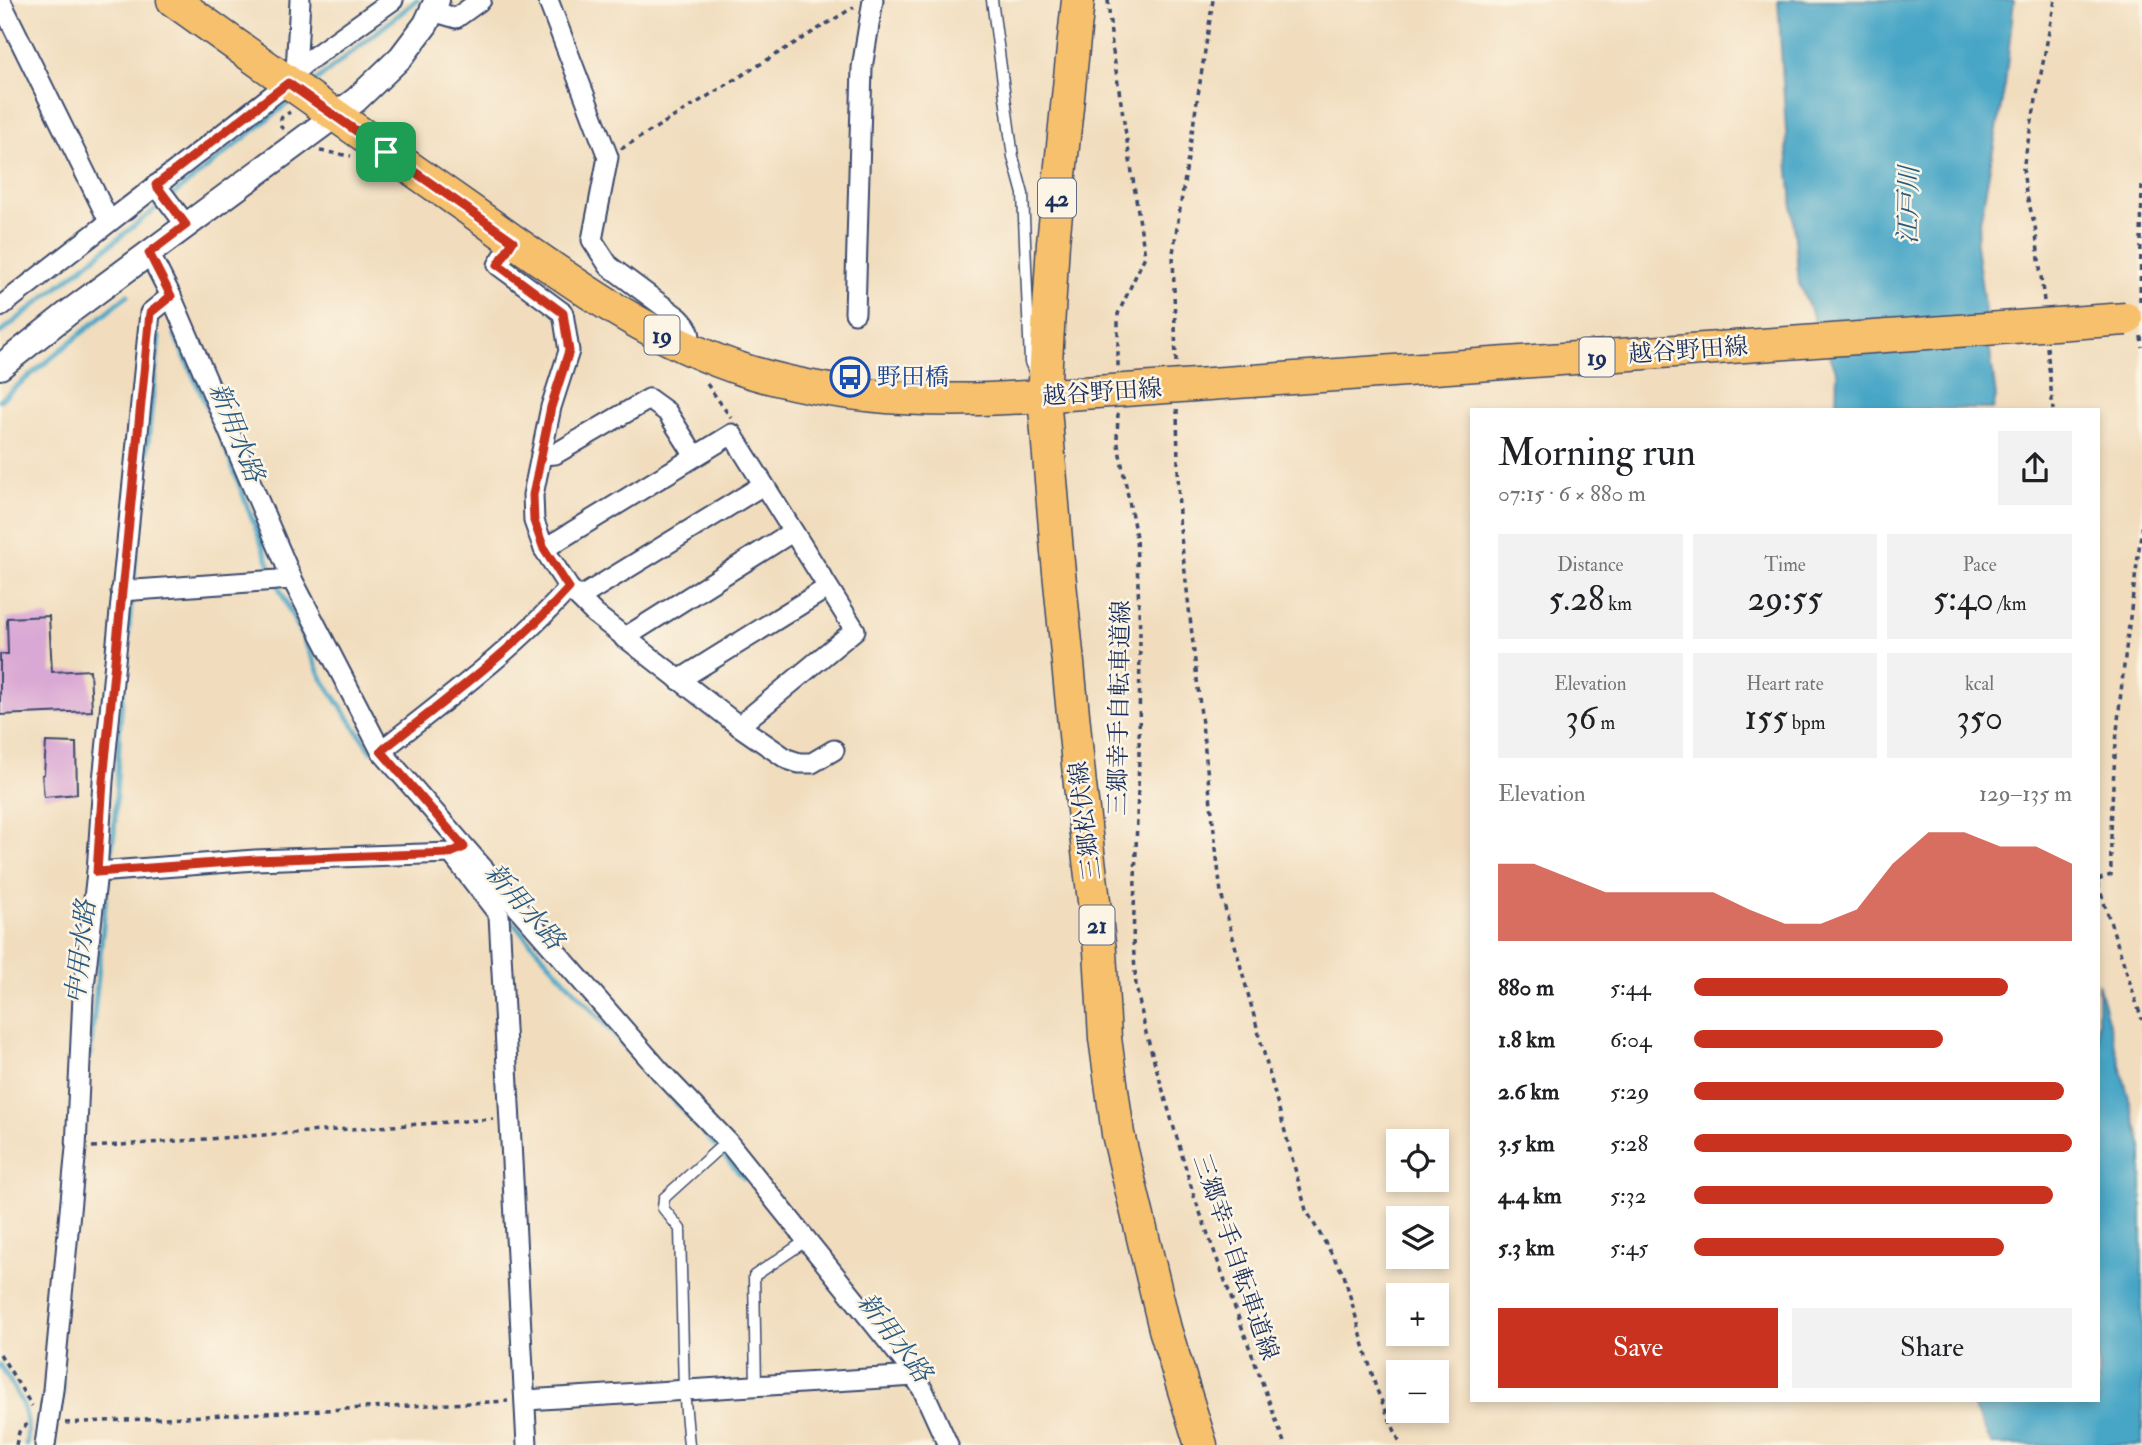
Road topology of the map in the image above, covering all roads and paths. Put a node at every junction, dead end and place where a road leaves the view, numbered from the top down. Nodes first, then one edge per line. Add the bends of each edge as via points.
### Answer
1 (173, 0) edge
2 (300, 0) edge
3 (393, 0) edge
4 (481, 0) edge
5 (548, 0) edge
6 (873, 0) edge
7 (992, 0) edge
8 (1078, 0) edge
9 (1108, 0) edge
10 (1213, 0) edge
11 (2055, 0) edge
12 (0, 1) edge
13 (434, 6) edge
14 (845, 12) dead end
15 (292, 77) junction
16 (337, 117) junction
17 (608, 157) junction
18 (2142, 184) edge
19 (159, 189) junction
20 (181, 219) junction
21 (109, 221) junction
22 (513, 241) junction
23 (149, 253) junction
24 (171, 296) junction
25 (0, 307) edge
26 (2045, 311) dead end
27 (855, 313) dead end
28 (2136, 313) edge
29 (2047, 338) dead end
30 (695, 362) junction
31 (1176, 365) dead end
32 (0, 367) edge
33 (1118, 372) dead end
34 (1056, 395) junction
35 (1177, 407) dead end
36 (2053, 408) edge
37 (1118, 412) dead end
38 (737, 426) dead end
39 (541, 455) junction
40 (695, 456) junction
41 (763, 485) junction
42 (2142, 526) edge
43 (792, 533) junction
44 (544, 549) junction
45 (292, 579) junction
46 (827, 587) junction
47 (121, 591) junction
48 (574, 593) junction
49 (624, 638) junction
50 (679, 680) junction
51 (739, 726) junction
52 (834, 750) dead end
53 (381, 751) junction
54 (457, 850) junction
55 (97, 872) junction
56 (2100, 881) edge
57 (2100, 888) edge
58 (2142, 1020) edge
59 (509, 1117) junction
60 (727, 1141) junction
61 (76, 1148) junction
62 (807, 1240) junction
63 (0, 1354) edge
64 (915, 1377) junction
65 (756, 1386) junction
66 (684, 1390) junction
67 (526, 1400) junction
68 (49, 1424) junction
69 (16, 1445) edge
70 (45, 1445) edge
71 (527, 1445) edge
72 (689, 1445) edge
73 (948, 1445) edge
74 (1201, 1445) edge
75 (1285, 1445) edge
76 (1401, 1445) edge

1 - 15 main road, 越谷野田線 / 19
2 - 15 street
3 - 15 street
4 - 13 street via 456,18
5 - 17 street
6 - 27 street via 862,68
7 - 34 lane via 1013,157 1023,194 1030,362
8 - 34 main road, 42 via 1053,243
9 - 33 path via 1144,256 1118,314
10 - 31 path via 1174,253
11 - 26 path via 2023,168
12 - 21 street
13 - 16 street via 401,57
14 - 17 path
15 - 16 main road, 越谷野田線 / 19
15 - 19 street
16 - 20 street
16 - 22 main road, 越谷野田線 / 19
17 - 30 street via 592,240 609,266 688,327
18 - 28 path
19 - 20 street
19 - 21 street
20 - 23 street
21 - 25 street
22 - 30 main road, 越谷野田線 / 19
22 - 39 street via 498,265 563,313 569,351
23 - 24 street
23 - 32 street
24 - 45 street
24 - 47 street via 150,313
28 - 34 main road, 越谷野田線 / 19, bridge
29 - 36 path
30 - 34 main road, 越谷野田線 / 19 via 720,361 787,382 863,396 939,400
30 - 38 path
34 - 74 main road, 三郷松伏線 / 21 via 1078,772 1118,1134 1165,1329
35 - 76 path via 1179,519 1221,893 1306,1210 1343,1275 1376,1388
37 - 75 path, 三郷幸手自転車道線 via 1117,439 1136,537 1140,633 1133,941 1136,986 1194,1196
39 - 40 street via 555,454 649,398 667,412
39 - 44 street via 533,508
40 - 41 street via 732,434
40 - 44 street
41 - 43 street
41 - 48 street
42 - 56 path via 2119,704 2111,875
43 - 46 street
43 - 49 street
44 - 48 street
45 - 47 street
45 - 53 street
46 - 50 street
46 - 51 street via 855,630
47 - 55 street
48 - 49 street
48 - 53 street
49 - 50 street
50 - 51 street
51 - 52 street via 799,763 812,763
53 - 54 street
54 - 55 street
54 - 59 street via 499,915
54 - 60 street
55 - 61 street via 83,996
57 - 58 path
59 - 61 path
59 - 67 street
60 - 62 street
60 - 66 lane via 664,1198 663,1208 680,1229
61 - 68 street
62 - 64 street
62 - 65 lane via 754,1276
63 - 69 path via 37,1415 19,1432
64 - 65 street
64 - 73 street
65 - 66 street
66 - 67 street
66 - 72 lane
67 - 68 path
67 - 71 street
68 - 70 street

